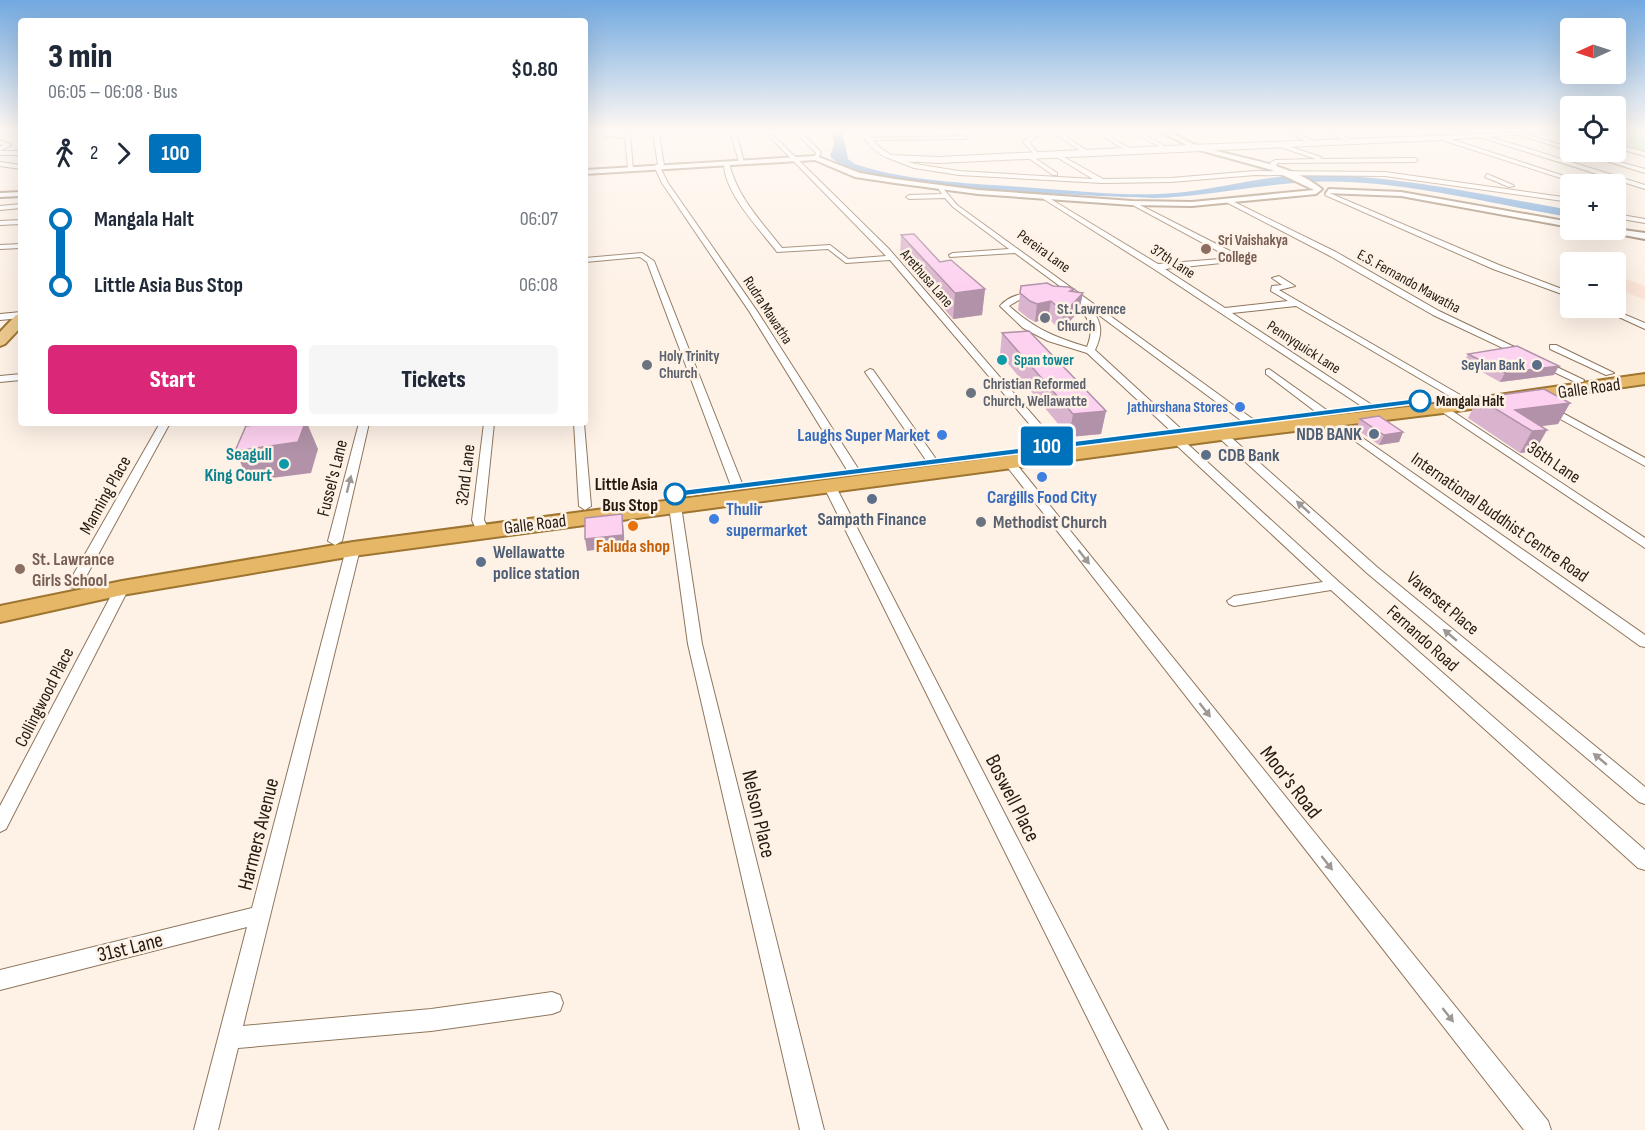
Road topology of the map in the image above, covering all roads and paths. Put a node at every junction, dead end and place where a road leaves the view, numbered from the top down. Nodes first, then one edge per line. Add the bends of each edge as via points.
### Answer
1 (666, 184) edge
2 (732, 184) edge
3 (819, 184) edge
4 (916, 184) edge
5 (1308, 184) edge
6 (1458, 184) edge
7 (1506, 184) edge
8 (939, 187) junction
9 (1316, 191) junction
10 (1512, 191) junction
11 (1328, 193) junction
12 (18, 194) edge
13 (0, 195) edge
14 (945, 196) junction
15 (909, 197) dead end
16 (1044, 197) junction
17 (1228, 201) junction
18 (1560, 201) edge
19 (1132, 203) junction
20 (18, 207) edge
21 (0, 208) edge
22 (1626, 218) edge
23 (1645, 221) edge
24 (18, 222) edge
25 (0, 223) edge
26 (1560, 223) edge
27 (1626, 233) edge
28 (1645, 236) edge
29 (18, 246) edge
30 (0, 247) edge
31 (1018, 251) junction
32 (953, 255) dead end
33 (890, 258) junction
34 (588, 260) edge
35 (1157, 267) junction
36 (1276, 278) dead end
37 (1560, 291) edge
38 (1044, 295) edge
39 (1066, 297) edge
40 (1297, 303) junction
41 (1223, 311) junction
42 (16, 317) edge
43 (1626, 318) edge
44 (1645, 326) edge
45 (0, 327) edge
46 (0, 340) edge
47 (1553, 347) dead end
48 (1090, 351) junction
49 (1645, 369) edge
50 (870, 372) dead end
51 (1269, 372) dead end
52 (1609, 373) junction
53 (18, 377) edge
54 (0, 379) edge
55 (1645, 379) edge
56 (1579, 380) junction
57 (1528, 396) junction
58 (1450, 402) junction
59 (1370, 407) junction
60 (1329, 417) junction
61 (1250, 422) junction
62 (163, 426) edge
63 (364, 426) edge
64 (489, 426) edge
65 (579, 426) edge
66 (1221, 434) junction
67 (1177, 435) junction
68 (1128, 441) junction
69 (1053, 445) junction
70 (933, 461) junction
71 (1009, 462) junction
72 (1645, 463) edge
73 (854, 470) junction
74 (736, 486) junction
75 (829, 486) junction
76 (585, 506) junction
77 (675, 506) junction
78 (481, 525) junction
79 (1645, 544) edge
80 (344, 545) junction
81 (75, 584) junction
82 (1334, 585) junction
83 (122, 588) junction
84 (0, 600) edge
85 (1234, 601) dead end
86 (0, 614) edge
87 (1645, 642) edge
88 (1645, 797) edge
89 (0, 824) edge
90 (1645, 862) edge
91 (260, 915) junction
92 (0, 980) edge
93 (552, 1003) dead end
94 (228, 1038) junction
95 (206, 1130) edge
96 (812, 1130) edge
97 (1156, 1130) edge
98 (1539, 1130) edge

1 - 73 street, Rudra Mawatha via 753,310
2 - 33 street via 780,250 830,247 843,261
3 - 33 street, Arethusa Lane
4 - 8 street
5 - 9 street
6 - 10 street
7 - 10 street via 1514,187
8 - 14 street, Pereira Lane
8 - 16 street
9 - 11 street
9 - 17 street
10 - 18 street
11 - 26 street via 1401,194
11 - 37 street
12 - 13 street
14 - 15 street
14 - 31 street, Pereira Lane
16 - 19 street
16 - 35 street, 37th Lane
17 - 19 street
17 - 56 street, E.S. Fernando Mawatha via 1333,254 1436,313
19 - 35 street via 1233,256 1221,261
20 - 21 street
22 - 23 street
24 - 25 street
27 - 28 street
29 - 30 street
31 - 32 street
31 - 61 street, Pereira Lane
33 - 69 street, Arethusa Lane
34 - 74 street via 642,255 650,261
35 - 41 street, 37th Lane
36 - 40 street via 1291,286 1275,291
38 - 48 street via 1022,297 1004,306 1026,326
39 - 48 street via 1075,300 1095,320 1098,334
40 - 41 street
40 - 58 street
41 - 59 street, Pennyquick Lane
42 - 45 main road
42 - 46 main road
43 - 44 street
47 - 52 street
48 - 67 street, Fernando Road
49 - 52 highway, Galle Road
50 - 70 street
51 - 60 street, International Buddhist Centre Road
52 - 56 highway, Galle Road
53 - 54 street
55 - 57 highway, Galle Road
56 - 58 highway, Galle Road
57 - 58 highway, Galle Road
57 - 72 street
58 - 59 highway, Galle Road
58 - 60 highway, Galle Road
58 - 79 street, 36th Lane
59 - 60 highway, Galle Road
60 - 61 highway, Galle Road
60 - 66 highway, Galle Road
60 - 87 street, International Buddhist Centre Road
61 - 67 highway, Galle Road
62 - 81 street, Manning Place
80 -> 63 street, Fussel's Lane
64 - 78 street, 32nd Lane
65 - 76 street
66 - 67 highway, Galle Road
88 -> 66 street, Vaverset Place via 1372,570
67 - 68 highway, Galle Road
67 - 82 street, Fernando Road
68 - 69 highway, Galle Road
68 - 71 highway, Galle Road
69 - 70 highway, Galle Road
70 - 73 highway, Galle Road
71 - 75 highway, Galle Road
71 -> 98 street, Moor's Road
73 - 74 highway, Galle Road
74 - 76 highway, Galle Road
75 - 77 highway, Galle Road
75 - 97 street, Boswell Place
76 - 78 highway, Galle Road
77 - 78 highway, Galle Road
77 - 96 street, Nelson Place via 695,644
78 - 80 highway, Galle Road
80 - 81 highway, Galle Road
80 - 83 highway, Galle Road
80 - 91 street, Harmers Avenue
81 - 84 highway, Galle Road
82 - 85 street
82 - 90 street, Fernando Road
83 - 86 highway, Galle Road
83 - 89 street, Collingwood Place
91 - 92 street, 31st Lane
91 - 94 street, Harmers Avenue
93 - 94 street via 371,1028
94 - 95 street, Harmers Avenue

